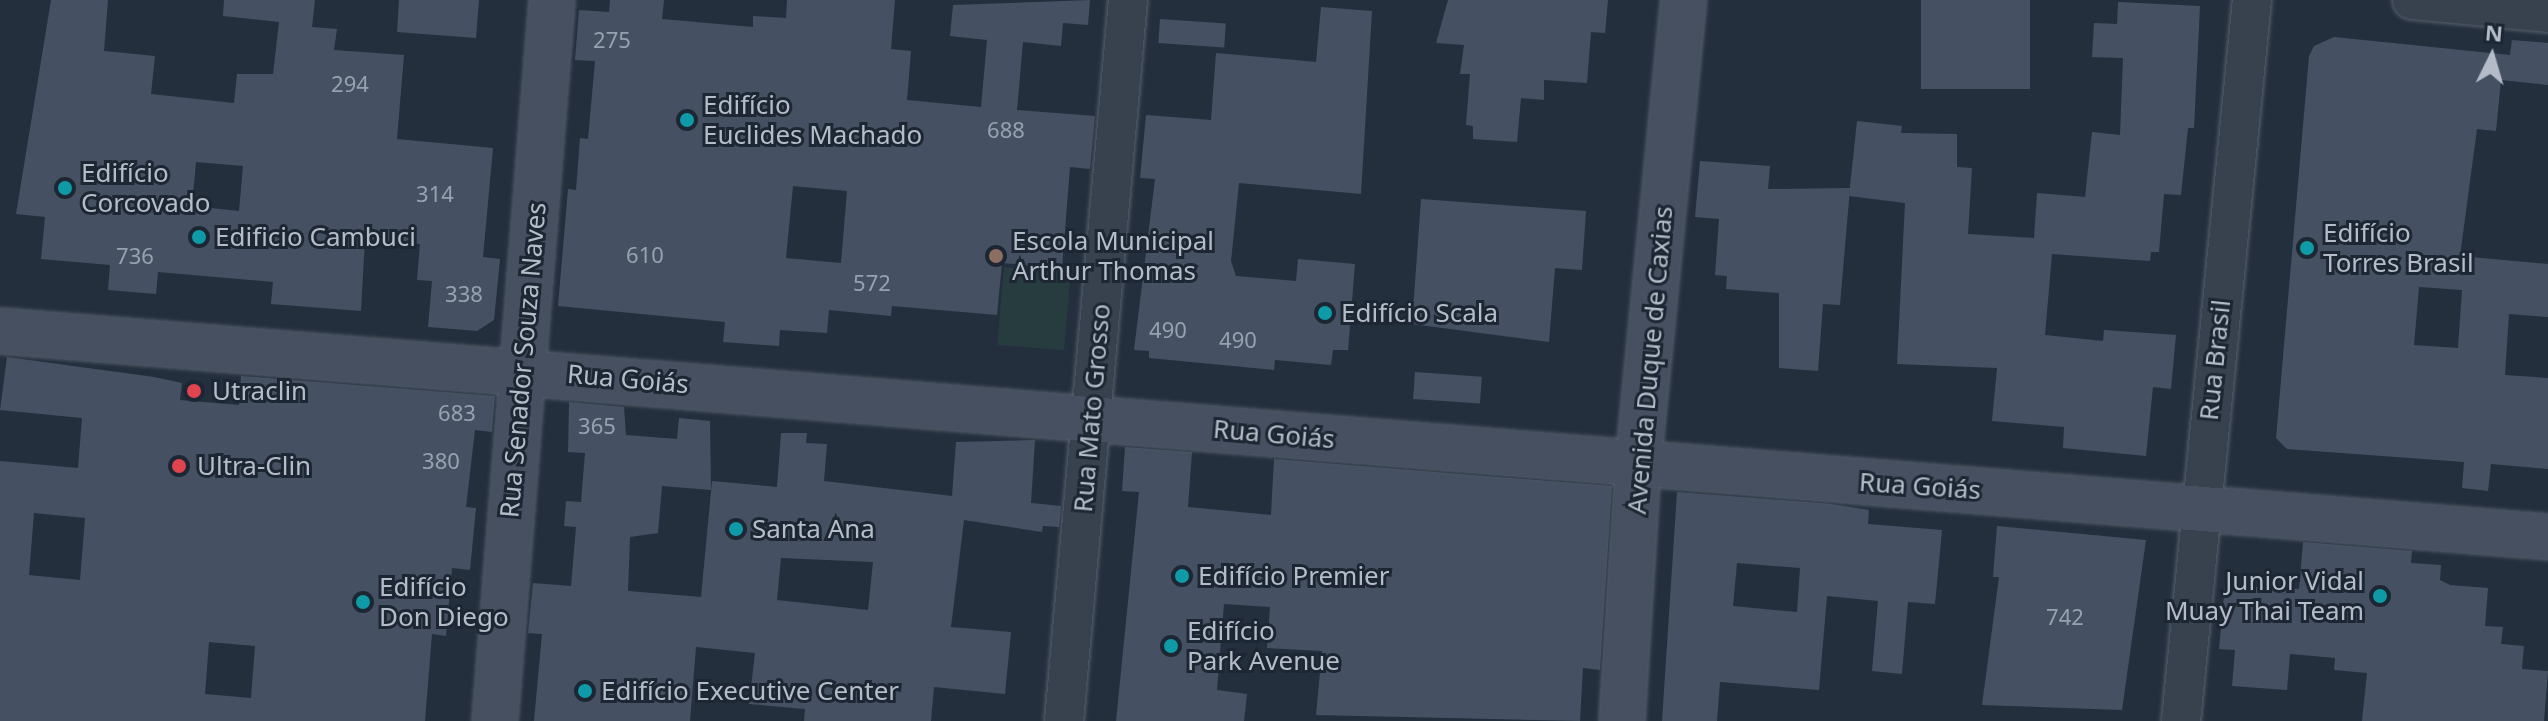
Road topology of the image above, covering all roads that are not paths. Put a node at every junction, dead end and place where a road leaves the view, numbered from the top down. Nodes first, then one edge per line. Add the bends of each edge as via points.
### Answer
1 (552, 0) edge
2 (1128, 0) edge
3 (1684, 0) edge
4 (2252, 0) edge
5 (2412, 0) edge
6 (2548, 13) edge
7 (0, 331) edge
8 (521, 370) junction
9 (1092, 419) junction
10 (1638, 465) junction
11 (2199, 507) junction
12 (2548, 537) edge
13 (495, 721) edge
14 (1064, 721) edge
15 (1622, 721) edge
16 (2181, 721) edge

1 - 8 main road, Rua Senador Souza Naves
2 - 9 street, Rua Mato Grosso
3 - 10 main road, Avenida Duque de Caxias
4 - 11 street, Rua Brasil
5 - 6 street
7 - 8 main road, Rua Goiás
8 - 9 main road, Rua Goiás
8 - 13 main road, Rua Senador Souza Naves
9 - 10 main road, Rua Goiás
9 - 14 street, Rua Mato Grosso
10 - 11 main road, Rua Goiás
10 - 15 main road, Avenida Duque de Caxias
11 - 12 main road, Rua Goiás
11 - 16 street, Rua Brasil

